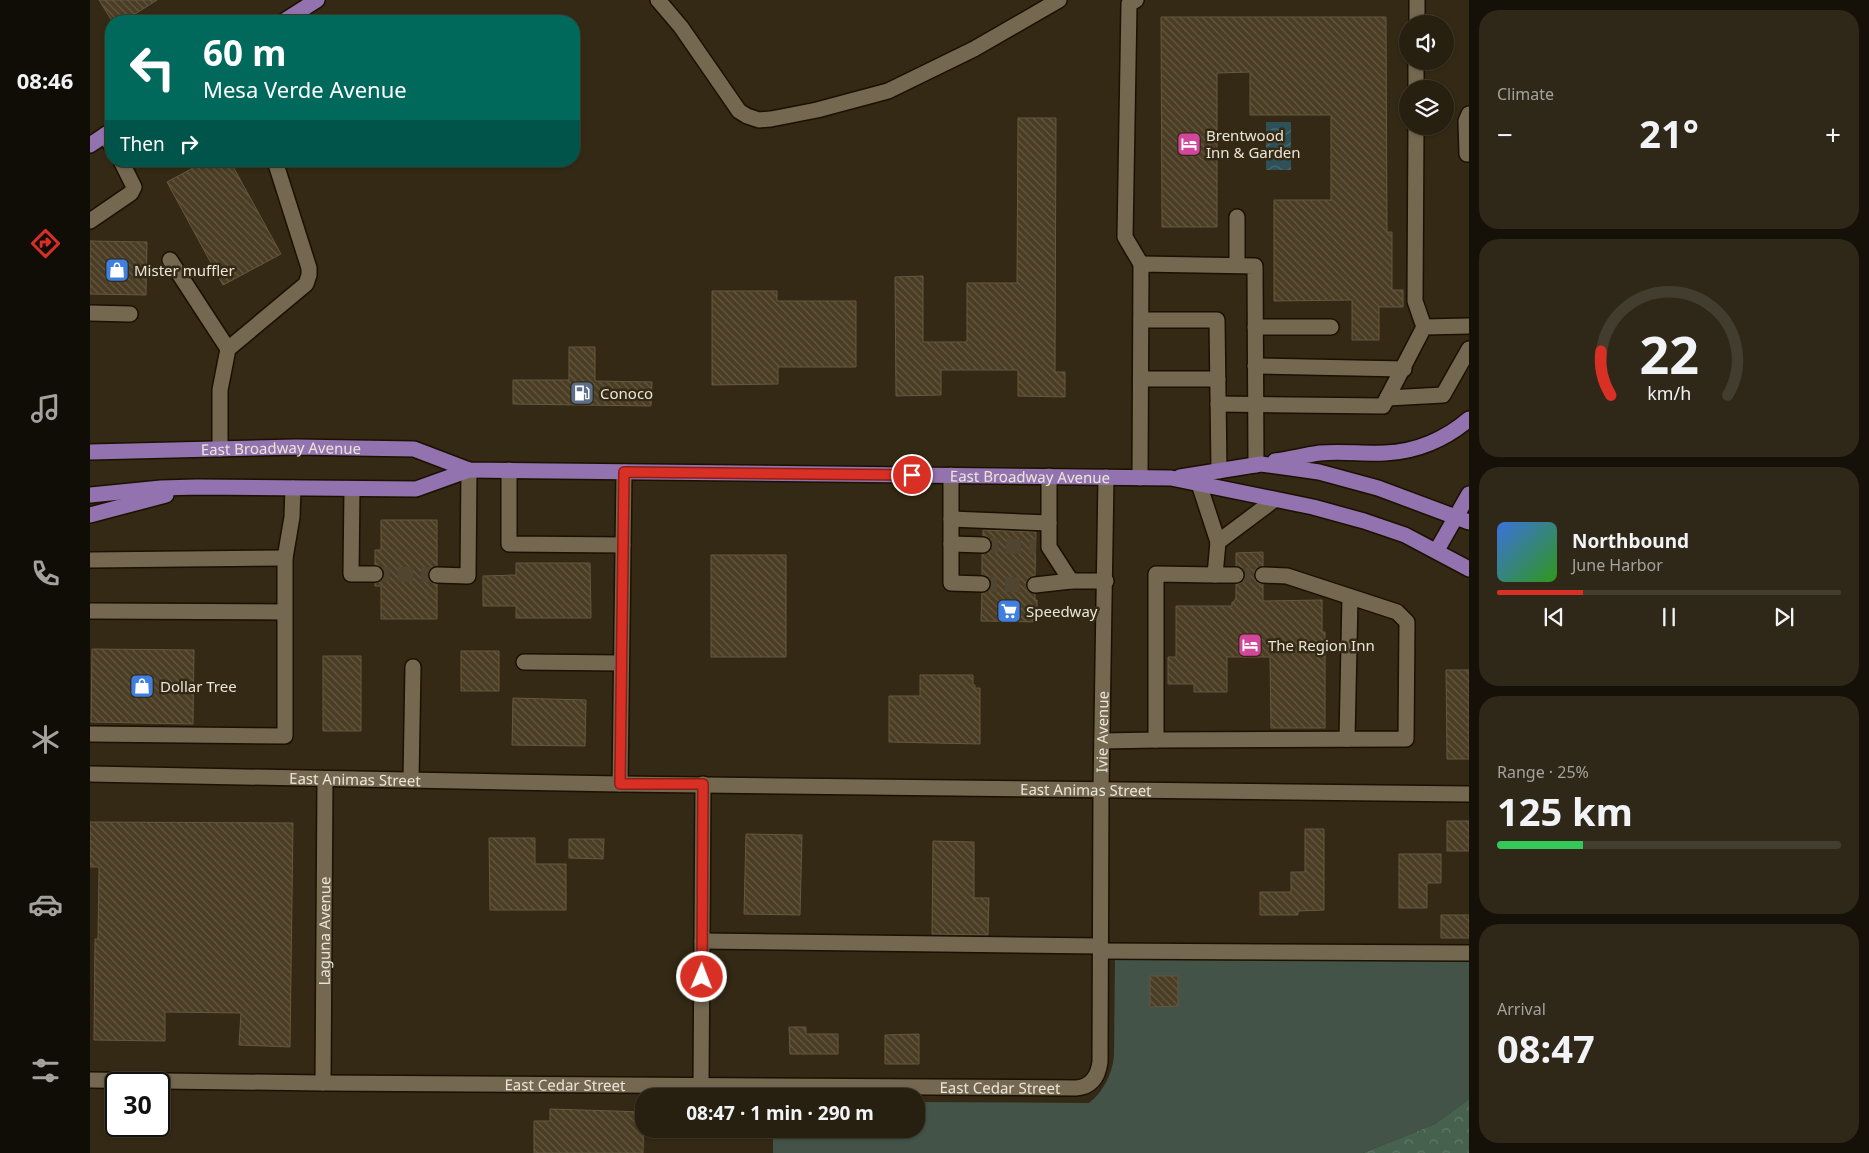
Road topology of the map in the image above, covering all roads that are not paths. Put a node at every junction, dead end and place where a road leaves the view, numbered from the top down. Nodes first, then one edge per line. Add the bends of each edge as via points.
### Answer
1 (317, 0) edge
2 (658, 0) edge
3 (1059, 0) edge
4 (1136, 0) edge
5 (1417, 0) edge
6 (293, 15) edge
7 (1417, 15) edge
8 (1469, 114) edge
9 (1416, 135) edge
10 (105, 138) edge
11 (90, 144) edge
12 (1467, 154) dead end
13 (124, 167) edge
14 (277, 167) edge
15 (1238, 217) dead end
16 (90, 221) edge
17 (170, 260) dead end
18 (1141, 264) junction
19 (1238, 265) junction
20 (90, 313) edge
21 (130, 314) dead end
22 (1141, 320) junction
23 (1469, 326) edge
24 (1255, 327) junction
25 (1332, 327) dead end
26 (1424, 327) junction
27 (228, 349) junction
28 (1469, 349) edge
29 (1255, 366) junction
30 (1404, 369) junction
31 (1141, 379) junction
32 (1218, 379) junction
33 (1387, 398) junction
34 (1218, 404) junction
35 (1256, 404) junction
36 (1469, 419) edge
37 (220, 449) junction
38 (90, 452) edge
39 (1258, 464) junction
40 (470, 470) junction
41 (509, 470) junction
42 (1218, 471) junction
43 (624, 472) junction
44 (951, 475) junction
45 (1049, 476) junction
46 (1106, 477) junction
47 (1140, 478) junction
48 (1171, 478) junction
49 (1199, 484) junction
50 (197, 487) junction
51 (293, 488) junction
52 (352, 489) junction
53 (90, 494) edge
54 (1469, 494) edge
55 (1274, 500) junction
56 (90, 515) edge
57 (951, 519) junction
58 (1463, 520) edge
59 (1049, 522) junction
60 (1218, 542) junction
61 (951, 544) junction
62 (623, 545) junction
63 (982, 545) tunnel mouth
64 (1437, 550) junction
65 (285, 558) junction
66 (90, 560) edge
67 (1469, 569) edge
68 (375, 574) tunnel mouth
69 (438, 575) tunnel mouth
70 (1215, 575) junction
71 (1236, 575) tunnel mouth
72 (1263, 575) tunnel mouth
73 (1071, 581) junction
74 (1106, 581) junction
75 (982, 584) tunnel mouth
76 (1035, 585) tunnel mouth
77 (1350, 597) junction
78 (90, 612) edge
79 (284, 612) junction
80 (524, 662) dead end
81 (621, 663) junction
82 (413, 667) dead end
83 (90, 734) edge
84 (1347, 739) junction
85 (1156, 740) junction
86 (1102, 741) junction
87 (90, 774) edge
88 (324, 779) junction
89 (412, 780) junction
90 (620, 784) junction
91 (703, 784) junction
92 (1101, 789) junction
93 (1469, 794) edge
94 (702, 941) junction
95 (1100, 948) junction
96 (1469, 953) edge
97 (1096, 1076) joint
98 (90, 1080) edge
99 (323, 1083) junction
100 (700, 1086) junction

1 - 6 main road
2 - 3 street via 681,27 739,111 759,120 817,110 888,91 974,49
4 - 18 street via 1129,4 1125,237
5 - 7 street
8 - 12 street via 1466,121
9 - 26 street via 1416,301
10 - 11 main road
13 - 16 street via 134,187 131,193
14 - 27 street via 309,276 306,284
15 - 19 street
17 - 27 street
18 - 19 street
18 - 22 street
19 - 24 street via 1255,266
20 - 21 street
22 - 31 street
22 - 32 street via 1217,320
23 - 26 street
24 - 25 street
24 - 29 street
26 - 30 street
27 - 37 street via 220,390
28 - 33 street via 1443,395
29 - 30 street
29 - 35 street
30 - 33 street
31 - 32 street
31 - 47 street
32 - 34 street
33 - 35 street via 1383,406
34 - 35 street
34 - 42 street
35 - 39 street
36 - 39 main road via 1436,441 1412,449 1387,453 1321,453
37 - 38 main road, East Broadway Avenue
37 - 40 main road, East Broadway Avenue via 414,449
39 - 42 main road, East Broadway Avenue
39 - 58 main road, East Broadway Avenue via 1346,479
40 - 41 main road, East Broadway Avenue
40 - 52 main road, East Broadway Avenue via 416,489
40 - 69 street via 468,576
41 - 43 main road, East Broadway Avenue
41 - 62 street via 509,544
42 - 48 main road, East Broadway Avenue
43 - 44 main road, East Broadway Avenue
43 - 62 street
44 - 45 main road, East Broadway Avenue
44 - 57 street
45 - 46 main road, East Broadway Avenue
45 - 59 street
46 - 47 main road, East Broadway Avenue
46 - 74 street, Ivie Avenue
47 - 48 main road, East Broadway Avenue
48 - 49 main road, East Broadway Avenue
49 - 55 main road, East Broadway Avenue
49 - 60 street
50 - 51 main road, East Broadway Avenue
50 - 53 main road, East Broadway Avenue
50 - 56 main road
51 - 52 main road, East Broadway Avenue
51 - 65 street
52 - 68 street via 350,574
54 - 58 main road
55 - 60 street
55 - 64 main road, East Broadway Avenue via 1364,520
57 - 59 street
57 - 61 street
58 - 64 main road
59 - 73 street via 1042,547
60 - 70 street
61 - 63 street
61 - 75 street via 951,583
62 - 81 street
64 - 67 main road, East Broadway Avenue
65 - 66 street
65 - 79 street
70 - 71 street
70 - 85 street via 1156,574
72 - 77 street via 1286,576
73 - 74 street
73 - 76 street
74 - 86 street, Ivie Avenue
77 - 84 street
77 - 84 street via 1397,612 1407,622 1406,739
78 - 79 street
79 - 83 street via 285,736
80 - 81 street
81 - 90 street
82 - 89 street
84 - 85 street
85 - 86 street
86 - 92 street, Ivie Avenue
87 - 88 street, East Animas Street
88 - 89 street, East Animas Street
88 - 99 street, Laguna Avenue
89 - 90 street, East Animas Street
90 - 91 street, East Animas Street
91 - 92 street, East Animas Street
91 - 94 street
92 - 93 street, East Animas Street
92 - 95 street, Ivie Avenue
94 - 95 street
94 - 100 street
95 - 96 street
95 - 97 street, Ivie Avenue via 1100,1062
97 - 100 street, East Cedar Street via 1089,1085 1076,1088
98 - 99 street, East Cedar Street
99 - 100 street, East Cedar Street

